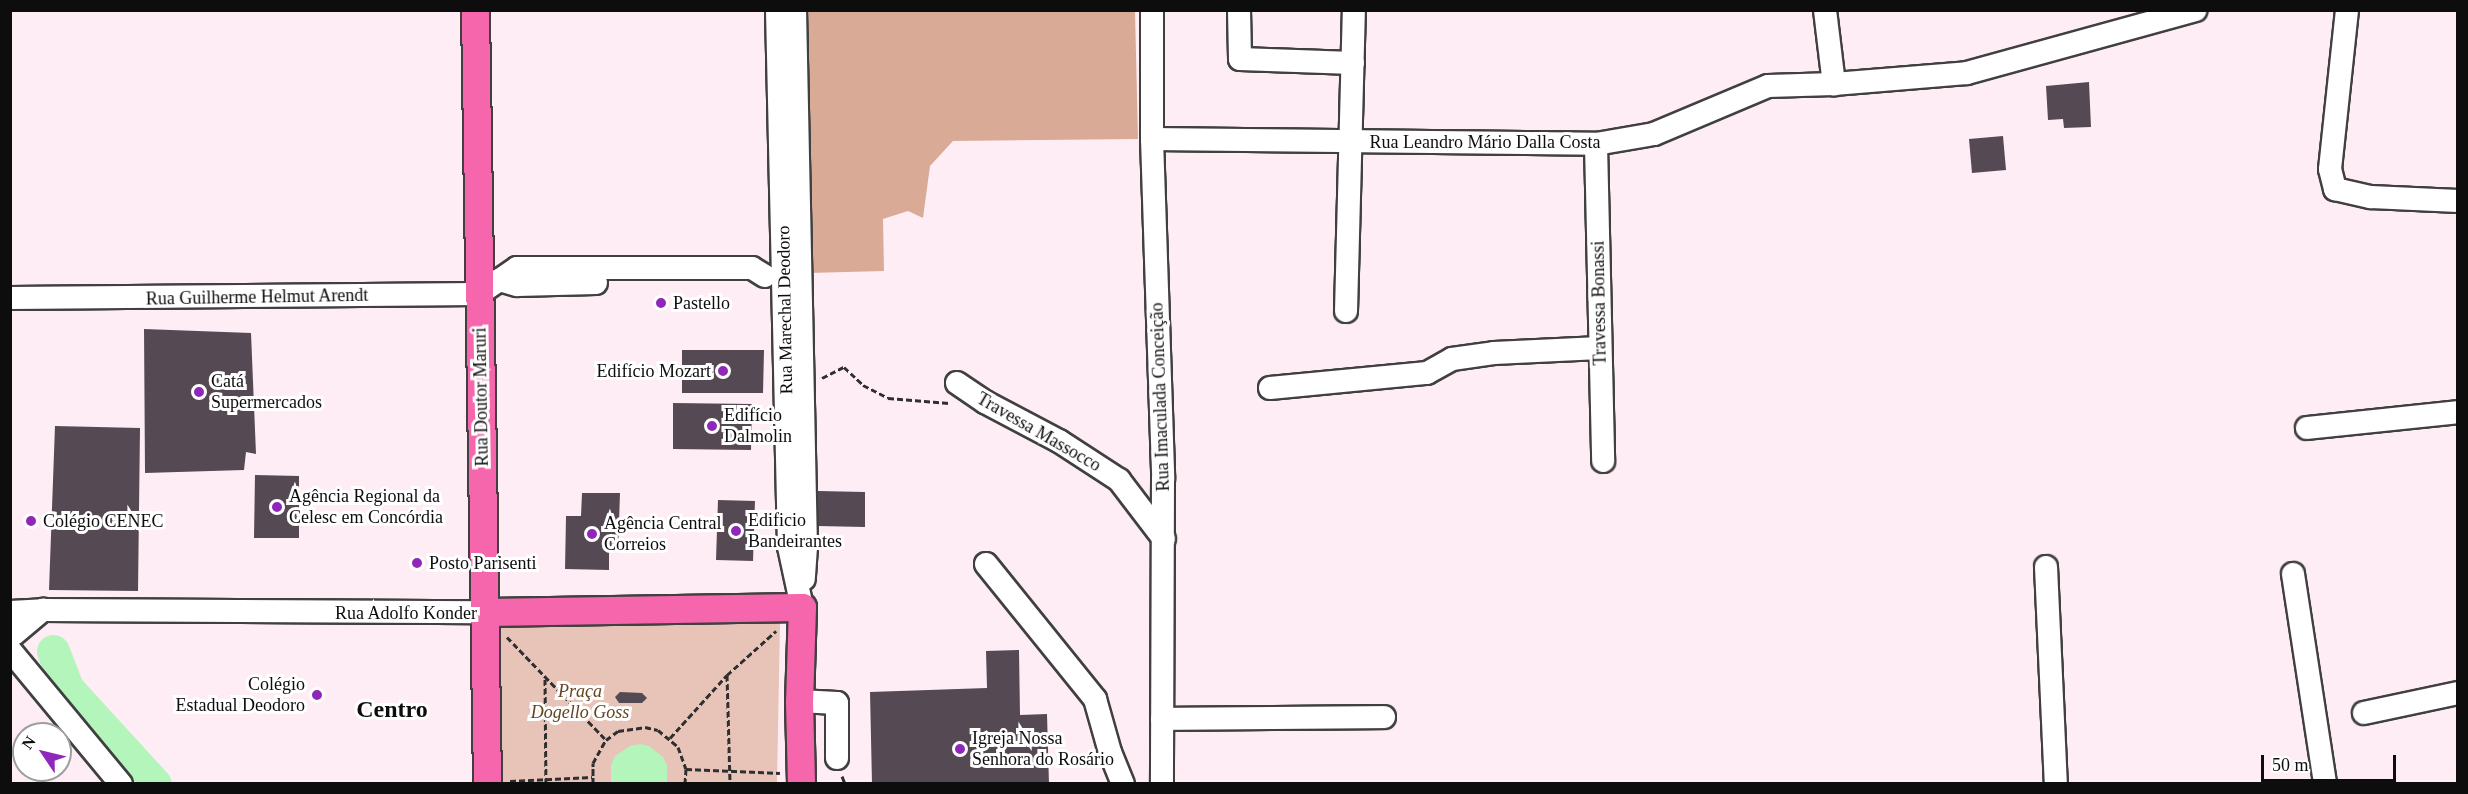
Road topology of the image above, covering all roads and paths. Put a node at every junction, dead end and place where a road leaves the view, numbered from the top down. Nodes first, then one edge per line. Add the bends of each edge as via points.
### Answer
1 (475, 10) edge
2 (777, 10) edge
3 (795, 10) edge
4 (1152, 10) edge
5 (1239, 10) edge
6 (1354, 10) edge
7 (1825, 10) edge
8 (2195, 10) edge
9 (2347, 10) edge
10 (1353, 63) junction
11 (1834, 84) junction
12 (1152, 140) junction
13 (1350, 141) junction
14 (1596, 144) junction
15 (2457, 201) edge
16 (783, 276) junction
17 (489, 287) junction
18 (10, 298) edge
19 (1346, 311) dead end
20 (1600, 348) junction
21 (1270, 388) dead end
22 (953, 393) joint
23 (803, 403) junction
24 (2457, 412) edge
25 (2307, 428) dead end
26 (1603, 461) dead end
27 (1164, 539) junction
28 (986, 564) dead end
29 (2046, 567) dead end
30 (2293, 574) dead end
31 (802, 607) junction
32 (484, 612) junction
33 (11, 630) edge
34 (777, 630) dead end
35 (507, 637) dead end
36 (727, 675) junction
37 (545, 677) junction
38 (2457, 693) edge
39 (799, 701) junction
40 (2364, 713) dead end
41 (1384, 717) dead end
42 (1162, 718) junction
43 (670, 738) junction
44 (606, 740) junction
45 (837, 759) dead end
46 (686, 770) junction
47 (730, 771) junction
48 (592, 777) junction
49 (545, 778) junction
50 (800, 778) edge
51 (121, 783) edge
52 (487, 783) edge
53 (546, 783) edge
54 (593, 783) edge
55 (685, 783) edge
56 (730, 783) edge
57 (1123, 783) edge
58 (1162, 783) edge
59 (2056, 783) edge
60 (2325, 783) edge

1 - 17 main road, Rua Doutor Maruri
2 - 16 street, Rua Marechal Deodoro
3 - 16 street, Rua Marechal Deodoro
4 - 12 street, Rua Imaculada Conceição
5 - 10 street via 1240,59
6 - 10 street
7 - 11 street
8 - 11 street, Rua Leandro Mário Dalla Costa via 1967,73
9 - 15 street via 2330,169 2335,189 2371,197
10 - 13 street
11 - 14 street, Rua Leandro Mário Dalla Costa via 1768,86 1654,134
12 - 13 street, Rua Leandro Mário Dalla Costa
12 - 27 street, Rua Imaculada Conceição
13 - 14 street, Rua Leandro Mário Dalla Costa
13 - 19 street
14 - 20 street, Travessa Bonassi
16 - 17 street, Rua Guilherme Helmut Arendt
16 - 23 street, Rua Marechal Deodoro
16 - 31 street, Rua Marechal Deodoro via 789,547
17 - 18 street, Rua Guilherme Helmut Arendt
17 - 32 main road, Rua Doutor Maruri
20 - 21 street via 1494,353 1452,359 1427,373
20 - 26 street, Travessa Bonassi
22 - 23 path via 888,398 862,385 844,367 818,380
22 - 27 street, Travessa Massocco via 985,402 1059,441 1119,480
23 - 31 street, Rua Marechal Deodoro via 806,547
24 - 25 street
27 - 42 street, Rua Imaculada Conceição
28 - 57 street via 1095,699
29 - 59 street
30 - 60 street
31 - 32 main road, Rua Adolfo Konder
31 - 39 main road, Rua Marechal Deodoro
32 - 33 street, Rua Adolfo Konder via 38,610
32 - 52 main road, Rua Doutor Maruri
33 - 51 street
34 - 36 path
35 - 37 path
36 - 43 path
36 - 47 path
37 - 44 path
37 - 49 path
38 - 40 street
39 - 45 street via 837,702
39 - 50 main road, Rua Marechal Deodoro
41 - 42 street
42 - 58 street, Rua Imaculada Conceição
43 - 44 path via 658,730 631,727
43 - 46 path via 681,752
44 - 48 path via 593,763
46 - 47 path
46 - 55 path
47 - 50 path
47 - 56 path
48 - 49 path
48 - 54 path
49 - 52 path
49 - 53 path

